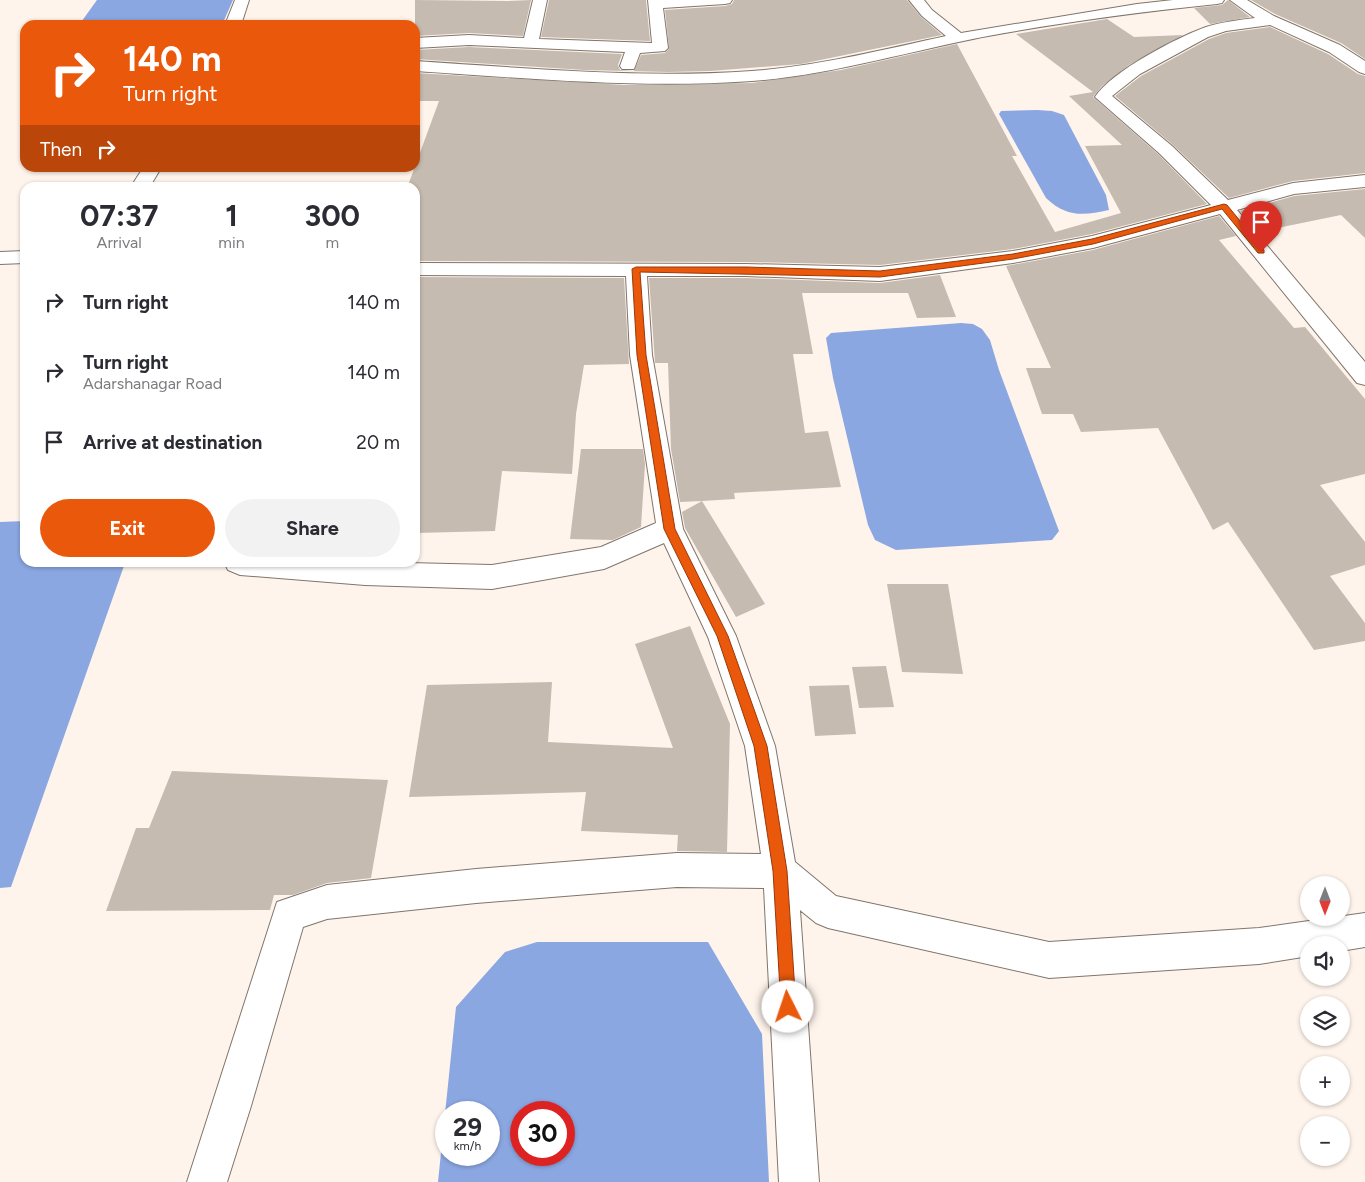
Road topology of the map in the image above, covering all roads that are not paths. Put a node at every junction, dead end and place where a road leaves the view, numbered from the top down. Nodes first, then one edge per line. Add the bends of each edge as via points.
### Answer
1 (242, 0) edge
2 (540, 0) edge
3 (725, 0) edge
4 (916, 0) edge
5 (1217, 0) edge
6 (1237, 0) edge
7 (655, 2) edge
8 (235, 20) edge
9 (1270, 21) junction
10 (958, 38) junction
11 (420, 42) edge
12 (530, 43) junction
13 (1362, 44) dead end
14 (1333, 47) junction
15 (634, 48) junction
16 (420, 66) edge
17 (1365, 69) edge
18 (624, 79) junction
19 (1365, 182) edge
20 (1224, 206) junction
21 (20, 257) edge
22 (0, 258) edge
23 (420, 269) edge
24 (636, 269) junction
25 (1365, 377) edge
26 (670, 529) junction
27 (278, 567) edge
28 (780, 871) junction
29 (1365, 930) edge
30 (207, 1182) edge
31 (799, 1182) edge

1 - 8 street
2 - 12 street
3 - 7 street
4 - 10 street
5 - 10 street via 1137,8
6 - 9 street
7 - 15 street via 660,48
9 - 14 street
9 - 20 street via 1211,31 1122,78 1103,97 1133,120
10 - 18 street via 827,66 762,75
11 - 12 street
12 - 15 street
13 - 14 street
14 - 17 street
15 - 18 street
16 - 18 street
19 - 20 street via 1293,189
20 - 24 street via 1093,242 1013,257 880,274
20 - 25 street
21 - 22 street
23 - 24 street
24 - 26 street via 641,355
26 - 27 street via 604,558 492,577 365,574
26 - 28 street via 722,636 760,746
28 - 29 street via 828,911 1049,960 1259,946
28 - 30 street via 677,870 476,886 326,902 289,914
28 - 31 street

